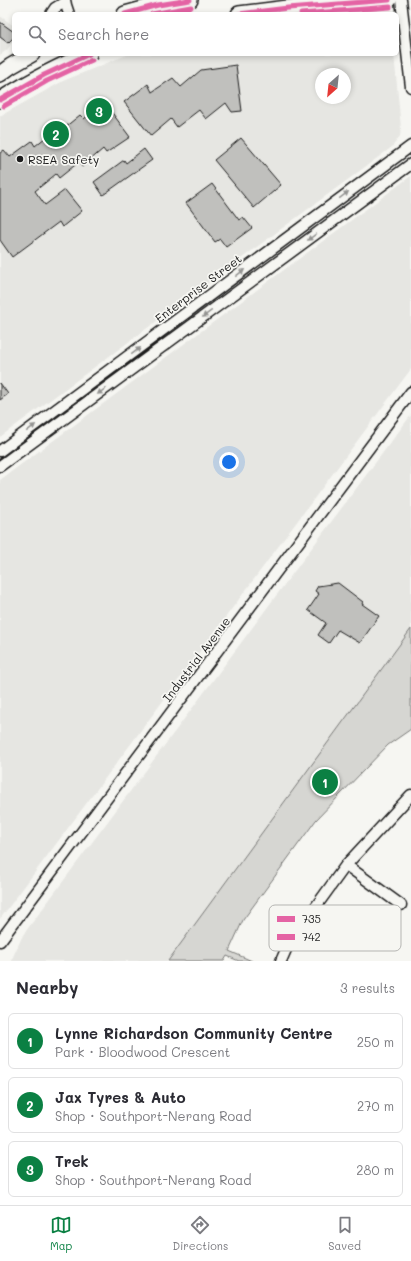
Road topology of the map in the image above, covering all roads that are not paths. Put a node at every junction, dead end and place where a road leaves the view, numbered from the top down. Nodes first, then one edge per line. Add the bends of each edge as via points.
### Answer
1 (190, 0) edge
2 (389, 0) edge
3 (401, 0) edge
4 (65, 1) edge
5 (52, 12) edge
6 (68, 12) edge
7 (132, 12) edge
8 (255, 12) edge
9 (29, 56) edge
10 (83, 56) edge
11 (0, 74) edge
12 (411, 87) edge
13 (0, 100) edge
14 (411, 146) edge
15 (411, 164) edge
16 (411, 392) edge
17 (0, 452) edge
18 (0, 466) edge
19 (411, 795) edge
20 (346, 865) junction
21 (317, 905) edge
22 (402, 905) dead end
23 (0, 941) edge
24 (285, 951) edge
25 (281, 961) edge

1 - 7 main road
2 - 8 main road
3 - 12 street
4 - 5 street
4 - 6 street
9 - 11 main road
10 - 13 main road
17 -> 14 street, Enterprise Street
15 -> 18 street
16 - 23 street, Industrial Avenue
19 - 20 street
20 - 21 street
20 - 22 street
24 - 25 street

